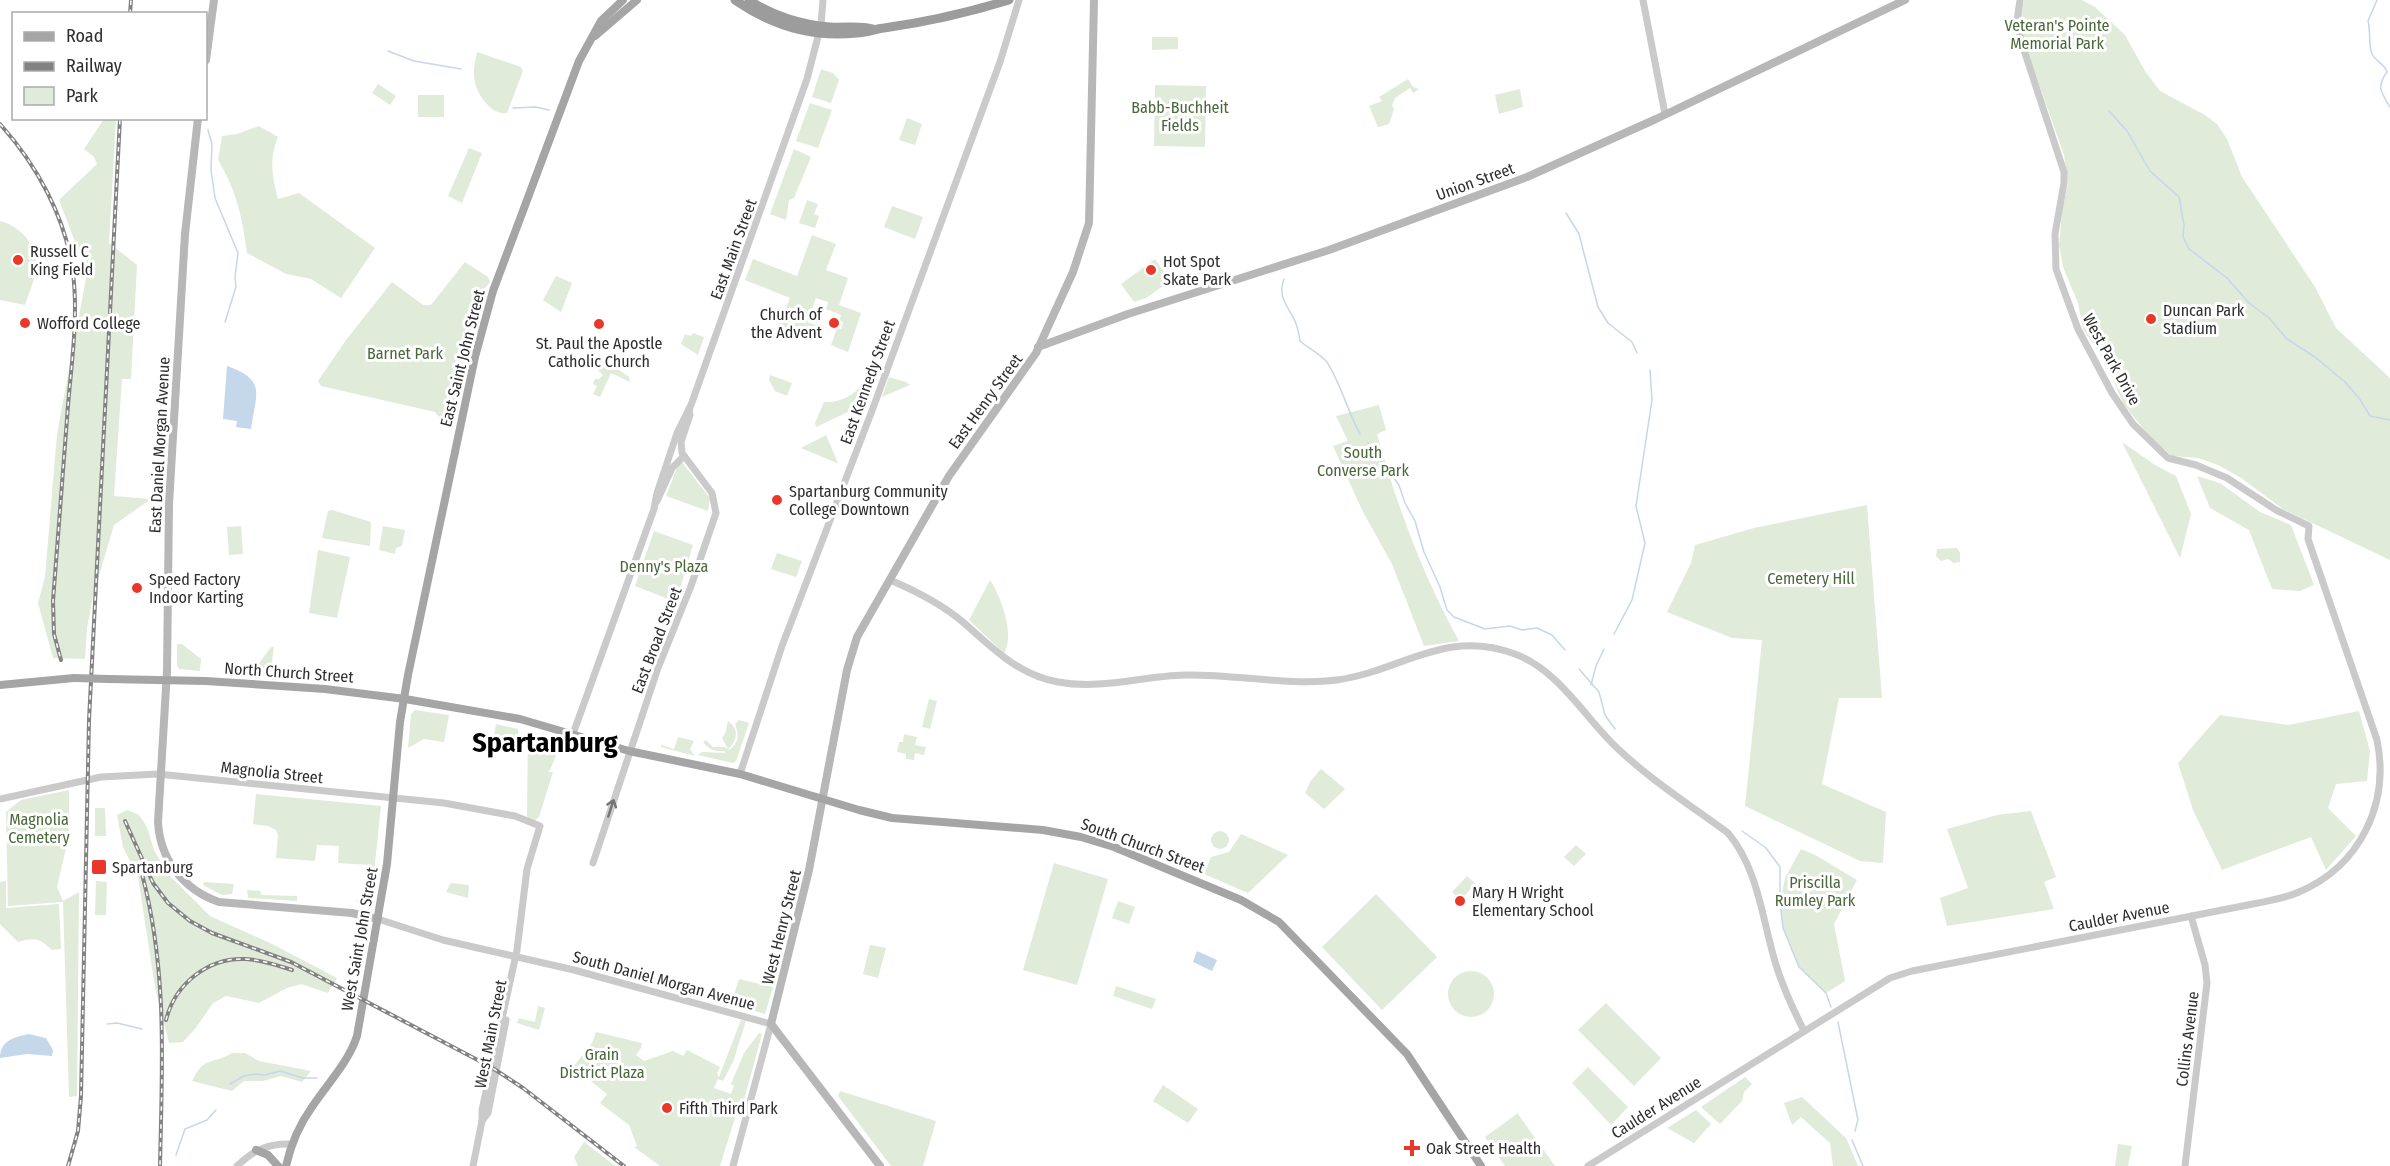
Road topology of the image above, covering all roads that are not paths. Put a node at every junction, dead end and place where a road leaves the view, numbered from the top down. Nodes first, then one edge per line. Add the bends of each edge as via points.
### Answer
1 (214, 0) edge
2 (623, 0) edge
3 (637, 0) edge
4 (735, 0) edge
5 (749, 0) edge
6 (824, 0) edge
7 (1009, 0) edge
8 (1019, 0) edge
9 (1094, 0) edge
10 (1643, 0) edge
11 (1905, 0) edge
12 (2020, 0) edge
13 (820, 29) junction
14 (592, 38) junction
15 (207, 52) edge
16 (1665, 114) junction
17 (198, 120) edge
18 (1038, 347) junction
19 (689, 409) junction
20 (684, 456) junction
21 (656, 503) junction
22 (2309, 526) joint
23 (890, 580) junction
24 (167, 680) junction
25 (0, 685) edge
26 (405, 699) junction
27 (573, 734) junction
28 (629, 751) junction
29 (161, 774) junction
30 (740, 774) junction
31 (394, 797) junction
32 (4, 799) edge
33 (824, 799) junction
34 (0, 805) edge
35 (540, 826) joint
36 (593, 863) dead end
37 (2191, 916) junction
38 (378, 919) junction
39 (517, 955) junction
40 (771, 1024) junction
41 (1804, 1031) junction
42 (292, 1143) junction
43 (256, 1150) junction
44 (237, 1166) edge
45 (278, 1166) edge
46 (286, 1166) edge
47 (473, 1166) edge
48 (733, 1166) edge
49 (880, 1166) edge
50 (1481, 1166) edge
51 (1588, 1166) edge
52 (2185, 1166) edge

1 - 15 main road
2 - 14 main road, East Saint John Street via 601,21
3 - 14 main road, East Saint John Street
4 - 13 highway via 764,18 788,26
5 - 13 highway
6 - 13 street, East Main Street
7 - 13 highway via 944,19 873,29
8 - 30 street, East Kennedy Street via 1000,62 782,646
9 - 18 main road, East Henry Street via 1089,223 1073,272
10 - 16 street
11 - 16 main road, Union Street
12 - 22 street, West Park Drive via 2018,26 2064,172 2055,269 2078,329 2112,393 2133,424 2168,458 2227,478
13 - 19 street, East Main Street via 795,116
14 - 26 main road, East Saint John Street via 572,76 493,291 475,357
16 - 18 main road, Union Street via 1527,177 1329,250
17 - 24 main road, East Daniel Morgan Avenue via 184,243 169,504
18 - 23 main road, East Henry Street via 949,476
19 - 20 street via 681,442
19 - 21 street, East Main Street via 677,433
20 - 21 street, East Main Street via 672,468
20 - 28 street, East Broad Street via 715,499 716,513
21 - 27 street, East Main Street
22 - 37 street, Caulder Avenue via 2308,539 2377,740 2381,771 2376,806 2356,848 2316,883 2277,899
23 - 33 main road, East Henry Street via 851,654
23 - 41 street via 948,611 1016,666 1042,678 1076,685 1187,675 1337,680 1427,651 1461,646 1493,648 1523,658 1560,686 1627,757 1735,842 1750,868 1785,993
24 - 25 main road, North Church Street, bridge via 74,678
24 - 26 main road, North Church Street via 342,690
24 - 29 main road, East Daniel Morgan Avenue
26 - 27 main road, North Church Street via 520,719
26 - 31 main road, West Saint John Street
27 - 28 main road, South Church Street
28 - 30 main road, South Church Street
36 -> 28 street, East Broad Street
29 - 31 street, Magnolia Street
29 - 32 street, Magnolia Street via 101,777
29 - 38 main road, East Daniel Morgan Avenue via 158,822 162,847 177,873 203,895 233,904 345,912
30 - 33 main road, South Church Street
31 - 35 street, Magnolia Street via 515,816
31 - 38 main road, West Saint John Street
32 - 34 street
33 - 40 main road, West Henry Street
33 - 50 main road, South Church Street via 892,818 1023,828 1081,837 1256,907 1296,938 1399,1045
35 - 39 street, West Main Street via 527,869
37 - 41 street, Caulder Avenue via 1905,973 1879,984
37 - 52 street, Collins Avenue via 2207,983
38 - 39 street, South Daniel Morgan Avenue via 443,940
38 - 42 main road, West Saint John Street via 353,1047
39 - 40 street, South Daniel Morgan Avenue
39 - 47 street, West Main Street
40 - 48 street, West Henry Street
40 - 49 main road, South Daniel Morgan Avenue
41 - 51 street, Caulder Avenue
42 - 43 street via 270,1144
42 - 46 main road, West Saint John Street
43 - 44 street
43 - 45 main road via 268,1155

